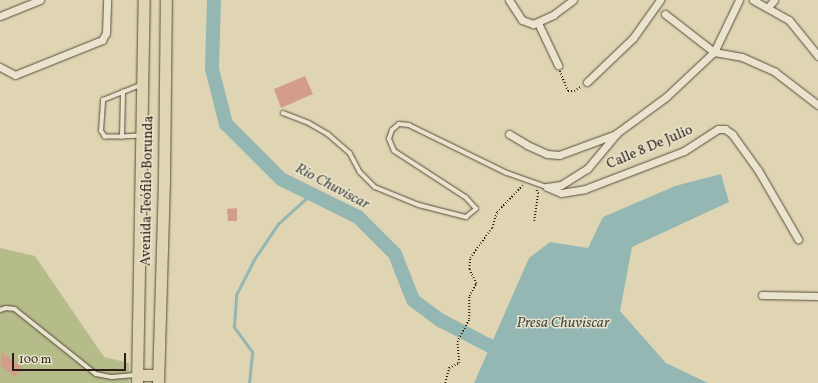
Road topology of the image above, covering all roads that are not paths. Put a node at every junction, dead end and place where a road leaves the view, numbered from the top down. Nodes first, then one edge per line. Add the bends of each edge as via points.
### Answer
1 (40, 0) edge
2 (107, 0) edge
3 (144, 0) edge
4 (166, 0) edge
5 (509, 0) edge
6 (573, 0) edge
7 (660, 0) edge
8 (739, 0) edge
9 (753, 0) edge
10 (774, 0) edge
11 (566, 2) edge
12 (768, 7) junction
13 (665, 14) dead end
14 (0, 16) edge
15 (538, 23) junction
16 (714, 52) junction
17 (818, 56) edge
18 (558, 65) road end
19 (0, 67) edge
20 (588, 82) road end
21 (142, 84) junction
22 (123, 92) junction
23 (818, 105) edge
24 (283, 113) dead end
25 (509, 134) dead end
26 (617, 134) junction
27 (143, 136) junction
28 (122, 138) junction
29 (547, 187) junction
30 (798, 239) dead end
31 (762, 295) dead end
32 (818, 296) edge
33 (0, 310) edge
34 (138, 379) edge
35 (158, 379) edge

1 - 14 street
2 - 19 street via 106,33 102,40 15,75
3 - 21 main road, Avenida Teófilo Borunda
4 - 35 main road, Avenida Teófilo Borunda
5 - 15 street via 522,20 529,24
6 - 11 street
7 - 20 street via 633,38
8 - 16 street
9 - 12 street
10 - 12 street
11 - 15 street
12 - 17 street via 788,20
13 - 16 street
15 - 18 street
16 - 23 street via 742,56 775,72
16 - 26 street via 666,97
21 - 22 lane
21 - 27 main road, Avenida Teófilo Borunda
22 - 28 lane
22 - 28 lane via 103,100 101,131 105,137
24 - 29 lane via 328,134 350,153 360,172 375,187 419,205 466,217 476,209 466,198 394,151 389,139 392,130 399,124 409,125 533,183
25 - 26 street via 527,145 559,155
26 - 29 street via 586,169 574,178
27 - 28 lane
27 - 34 main road, Avenida Teófilo Borunda
29 - 30 street, Calle 8 De Julio via 561,193 585,189 684,151 718,129 725,129 732,134 758,170
31 - 32 street
33 - 34 lane via 14,309 96,374
34 - 35 main road

